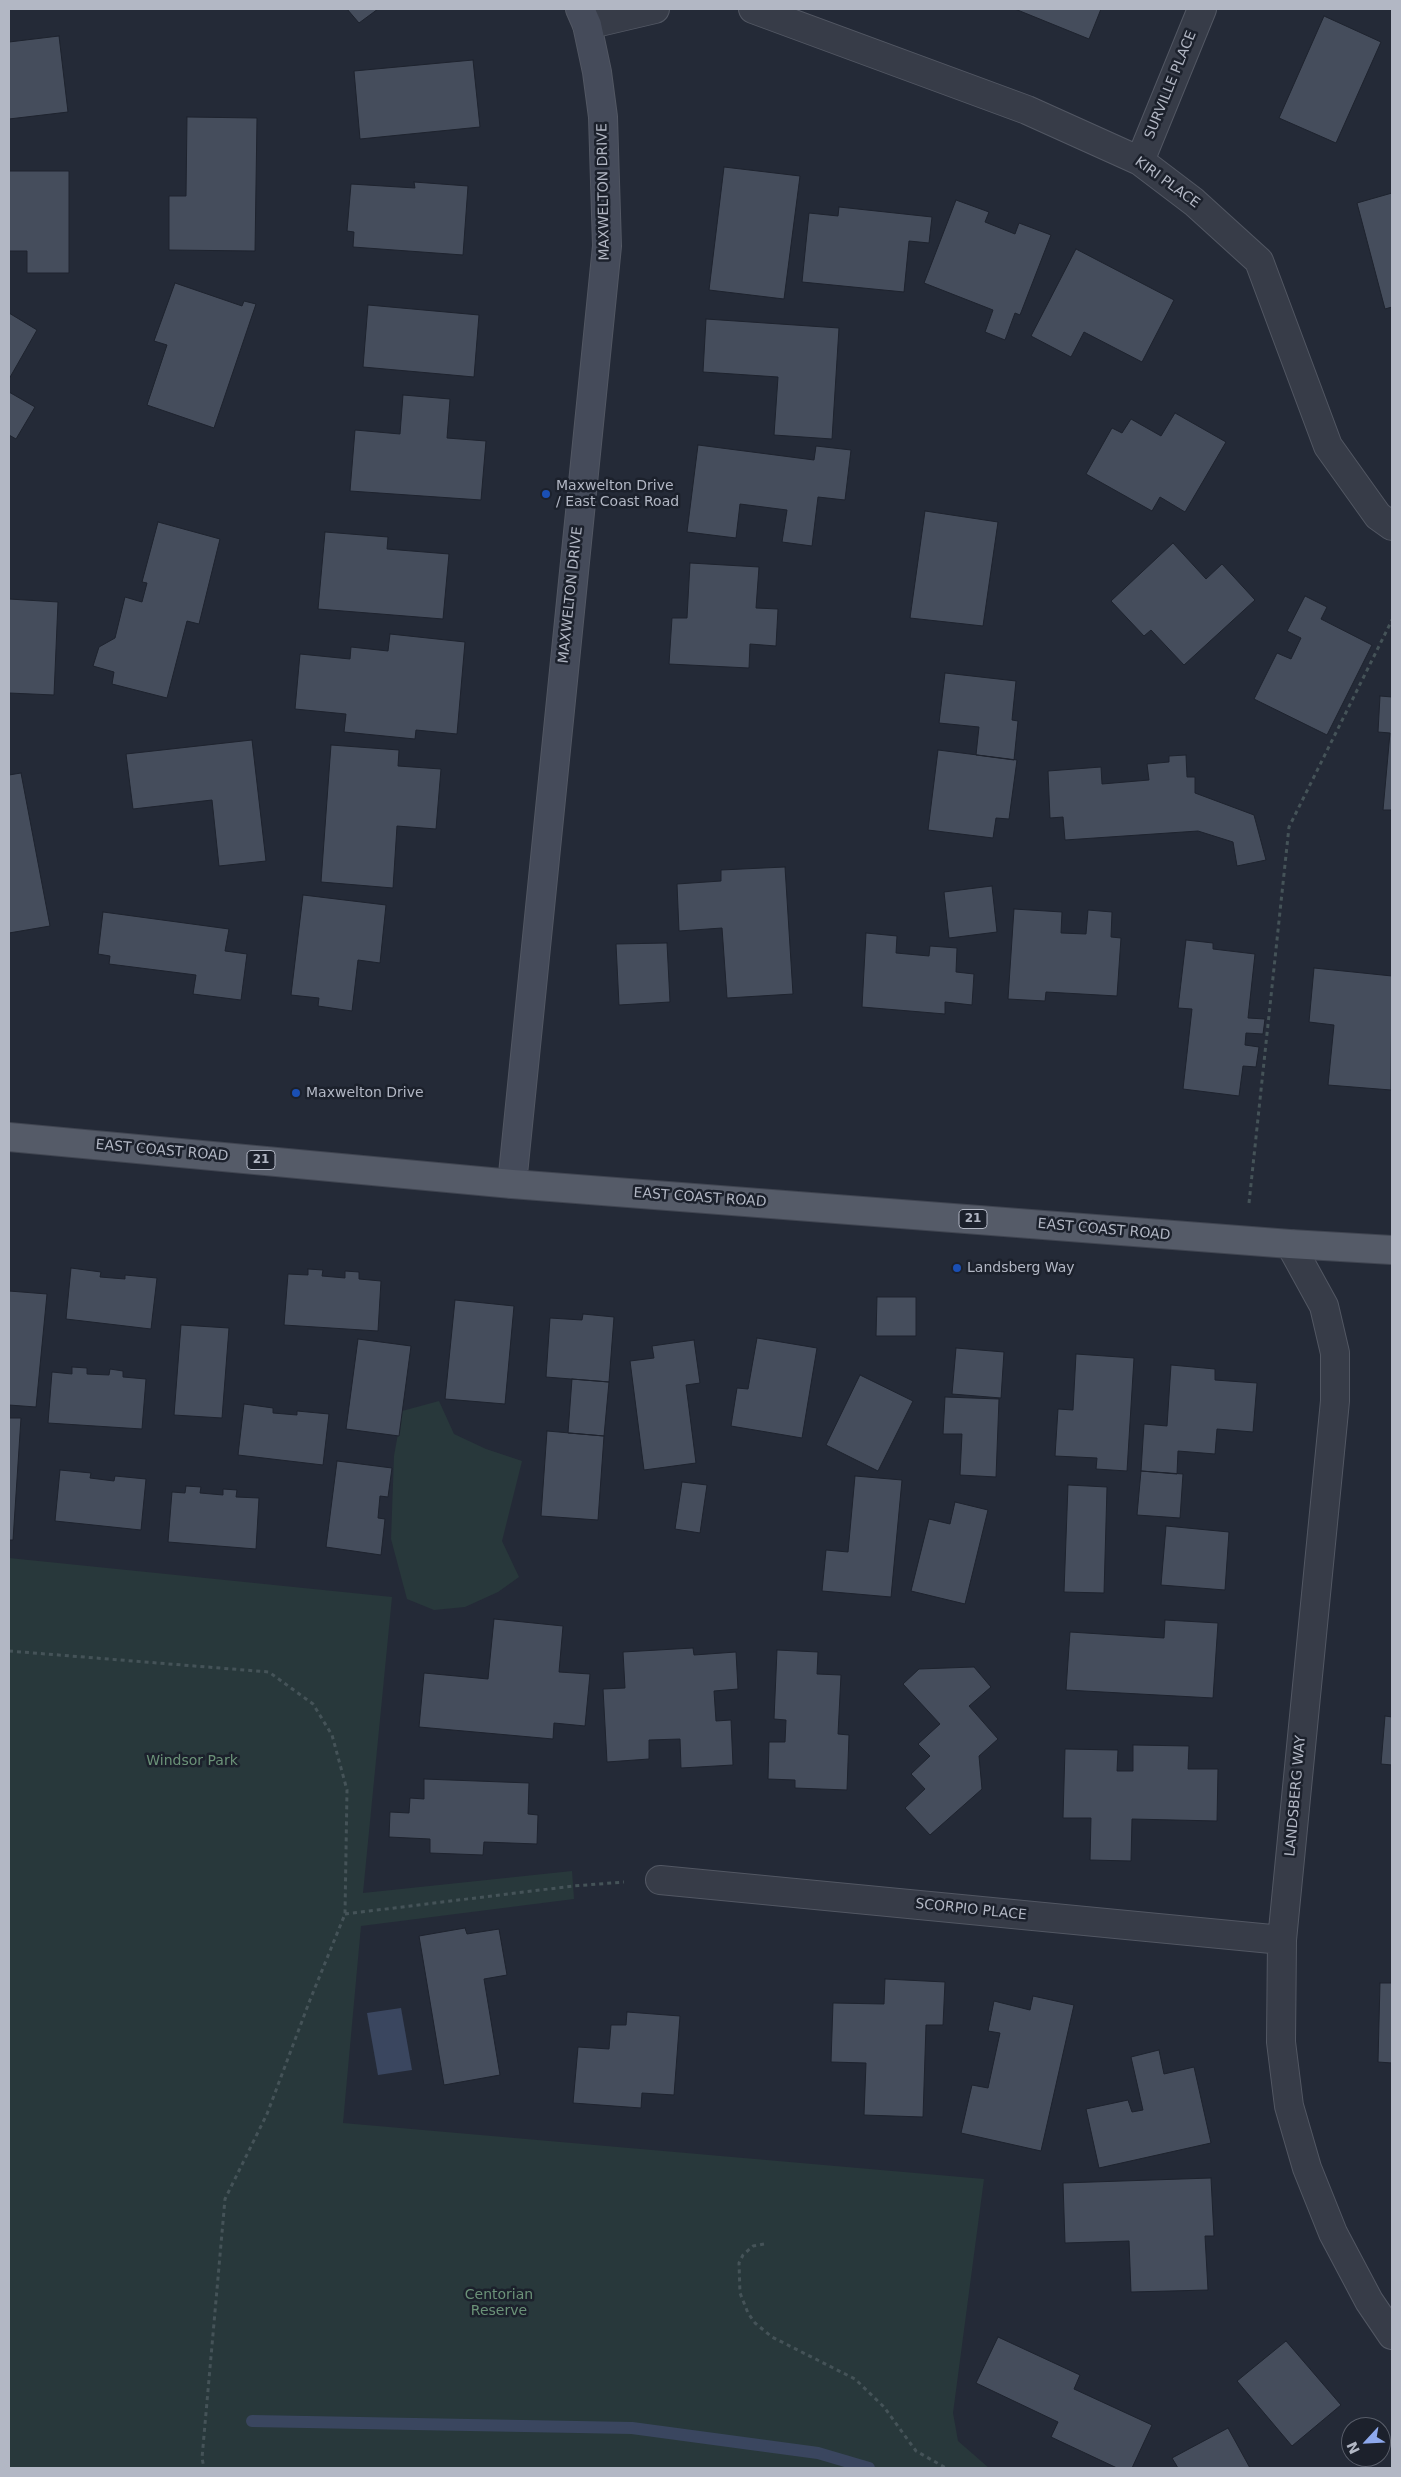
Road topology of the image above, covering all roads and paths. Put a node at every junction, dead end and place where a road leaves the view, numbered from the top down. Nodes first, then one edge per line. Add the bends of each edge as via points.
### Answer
1 (656, 9) edge
2 (752, 9) edge
3 (1202, 9) edge
4 (584, 17) edge
5 (1140, 161) junction
6 (1392, 526) edge
7 (1392, 620) edge
8 (9, 1137) edge
9 (512, 1184) junction
10 (1245, 1241) junction
11 (1290, 1244) junction
12 (1392, 1250) edge
13 (9, 1651) edge
14 (660, 1880) joint
15 (345, 1914) junction
16 (1282, 1940) junction
17 (764, 2244) dead end
18 (1392, 2336) edge
19 (204, 2468) edge
20 (946, 2468) edge

1 - 4 street
2 - 5 street, KIRI PLACE via 1027,110
3 - 5 street, SURVILLE PLACE
4 - 9 street, MAXWELTON DRIVE via 598,72 603,117 607,246
5 - 6 street, KIRI PLACE via 1194,202 1259,261 1328,446 1378,516
7 - 10 path via 1289,827
8 - 9 main road, EAST COAST ROAD / 21
9 - 10 main road, EAST COAST ROAD / 21
10 - 11 main road, EAST COAST ROAD / 21
11 - 12 main road, EAST COAST ROAD / 21
11 - 16 street, LANDSBERG WAY via 1324,1306 1335,1353 1335,1400
13 - 15 path via 269,1672 313,1704 332,1735 347,1790
14 - 15 path via 573,1886
14 - 16 street, SCORPIO PLACE
15 - 19 path via 267,2114 225,2199
16 - 18 street, LANDSBERG WAY via 1281,2042 1289,2106 1307,2168 1333,2232
17 - 20 path via 753,2246 743,2254 739,2263 740,2293 755,2323 772,2337 855,2379 884,2407 916,2451

